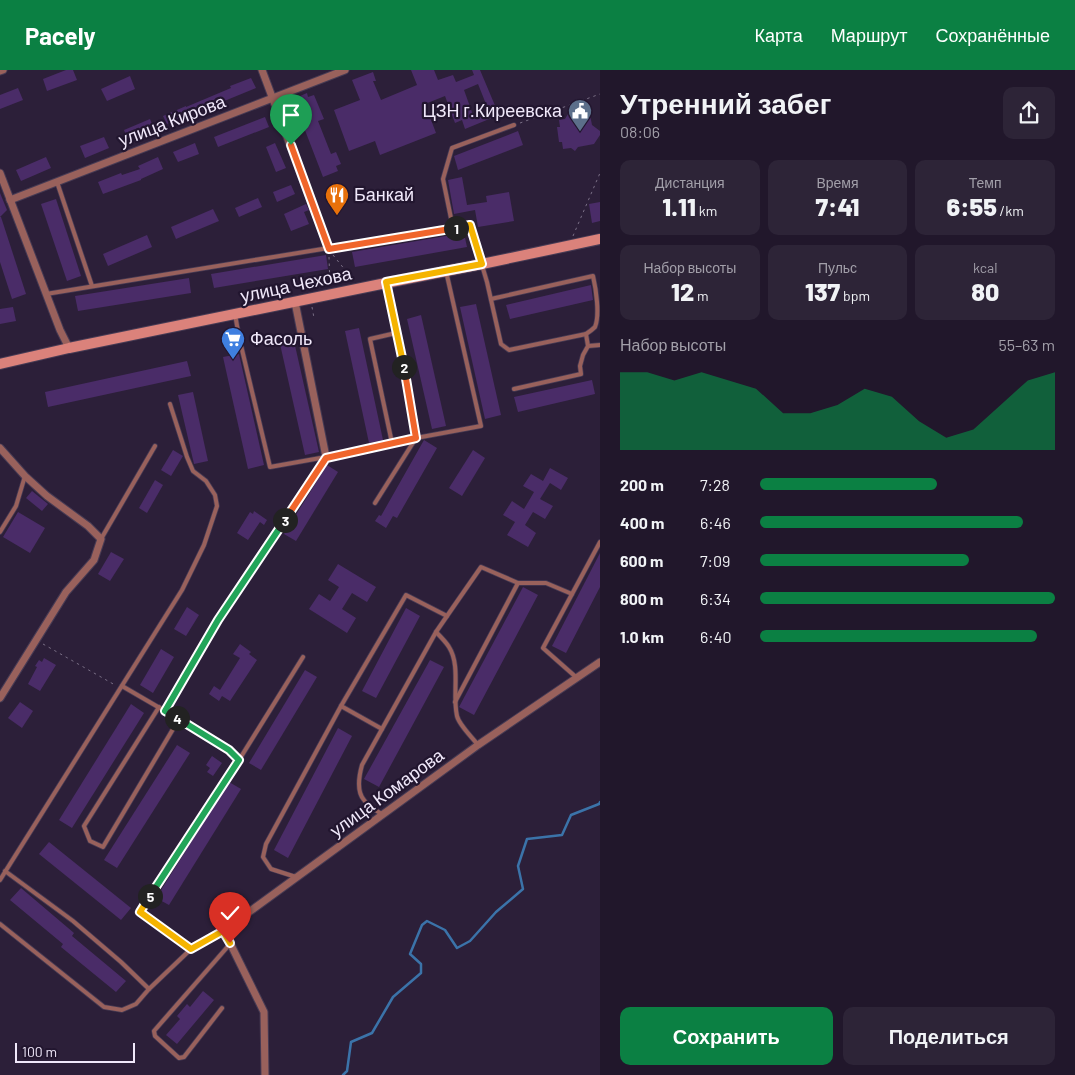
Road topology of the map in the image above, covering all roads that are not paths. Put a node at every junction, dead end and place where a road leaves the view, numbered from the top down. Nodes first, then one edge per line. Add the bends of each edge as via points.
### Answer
1 (262, 70) edge
2 (345, 70) edge
3 (272, 98) junction
4 (514, 125) road end
5 (0, 173) edge
6 (57, 182) junction
7 (10, 200) junction
8 (452, 228) junction
9 (600, 239) edge
10 (329, 249) junction
11 (482, 264) junction
12 (446, 271) junction
13 (386, 282) junction
14 (92, 286) junction
15 (46, 294) junction
16 (491, 300) junction
17 (295, 302) junction
18 (235, 314) junction
19 (396, 333) junction
20 (586, 334) junction
21 (600, 345) edge
22 (588, 346) junction
23 (69, 348) junction
24 (0, 364) edge
25 (514, 389) dead end
26 (170, 404) dead end
27 (416, 438) junction
28 (392, 443) junction
29 (155, 446) dead end
30 (0, 448) edge
31 (326, 458) junction
32 (26, 476) junction
33 (375, 503) dead end
34 (0, 532) edge
35 (100, 539) junction
36 (600, 542) edge
37 (518, 583) junction
38 (572, 594) junction
39 (448, 616) junction
40 (436, 632) junction
41 (303, 657) dead end
42 (600, 662) edge
43 (577, 678) junction
44 (121, 687) junction
45 (0, 698) edge
46 (455, 702) junction
47 (341, 706) junction
48 (162, 709) junction
49 (179, 719) junction
50 (382, 729) junction
51 (478, 745) junction
52 (239, 760) junction
53 (383, 815) junction
54 (5, 871) junction
55 (296, 877) junction
56 (0, 880) edge
57 (0, 924) edge
58 (223, 931) junction
59 (230, 943) junction
60 (191, 949) junction
61 (149, 989) junction
62 (222, 1008) dead end
63 (265, 1075) edge

1 - 3 street
2 - 3 street, улица Кирова
3 - 6 street, улица Кирова
3 - 10 street
4 - 8 lane via 452,148 443,179
5 - 7 street
6 - 7 street, улица Кирова
6 - 14 lane
7 - 15 street
8 - 10 lane
8 - 11 lane via 470,225
9 - 11 main road, улица Чехова
10 - 14 lane
11 - 12 main road, улица Чехова
11 - 16 lane
12 - 13 main road, улица Чехова
12 - 27 lane via 481,426
13 - 17 main road, улица Чехова
13 - 19 lane
14 - 15 lane
15 - 23 street
16 - 20 lane via 501,344 509,350
16 - 20 lane via 593,276 599,316 595,327
17 - 18 main road, улица Чехова
17 - 31 street
18 - 23 main road, улица Чехова
18 - 31 lane via 270,467
19 - 27 lane via 407,377
19 - 28 lane via 370,339
20 - 22 lane
21 - 22 lane
22 - 25 lane via 580,366 582,374
23 - 24 main road, улица Чехова
26 - 44 lane via 193,471 206,481 218,506 182,590
27 - 28 lane
27 - 33 lane
28 - 31 lane
29 - 35 lane
30 - 32 street
31 - 48 street
32 - 34 lane via 16,506
32 - 35 street
35 - 45 street via 94,560 66,592
36 - 38 lane
37 - 38 lane via 546,583
37 - 39 lane via 481,567
37 - 46 lane
38 - 43 lane via 543,648
39 - 40 lane
39 - 47 lane via 406,595
40 - 46 lane via 450,648 454,661
40 - 50 lane
41 - 52 lane
42 - 43 street, улица Комарова
43 - 51 street, улица Комарова
44 - 48 lane
44 - 54 lane
46 - 51 lane via 458,719
47 - 50 lane
47 - 55 lane via 266,844 263,856 270,869
48 - 49 lane
48 - 49 lane via 84,826 90,841 103,847
49 - 52 lane via 229,750
50 - 53 lane via 362,765 359,790 363,800
51 - 53 street, улица Комарова
52 - 60 lane via 140,912
53 - 55 street, улица Комарова
54 - 56 lane
54 - 61 lane via 73,921
55 - 58 street, улица Комарова
57 - 61 lane via 104,1007 122,1010 136,1004
58 - 59 street
58 - 60 street, улица Комарова
59 - 62 lane via 154,1031 155,1036 179,1058 184,1057
59 - 63 street via 264,1012
60 - 61 lane

